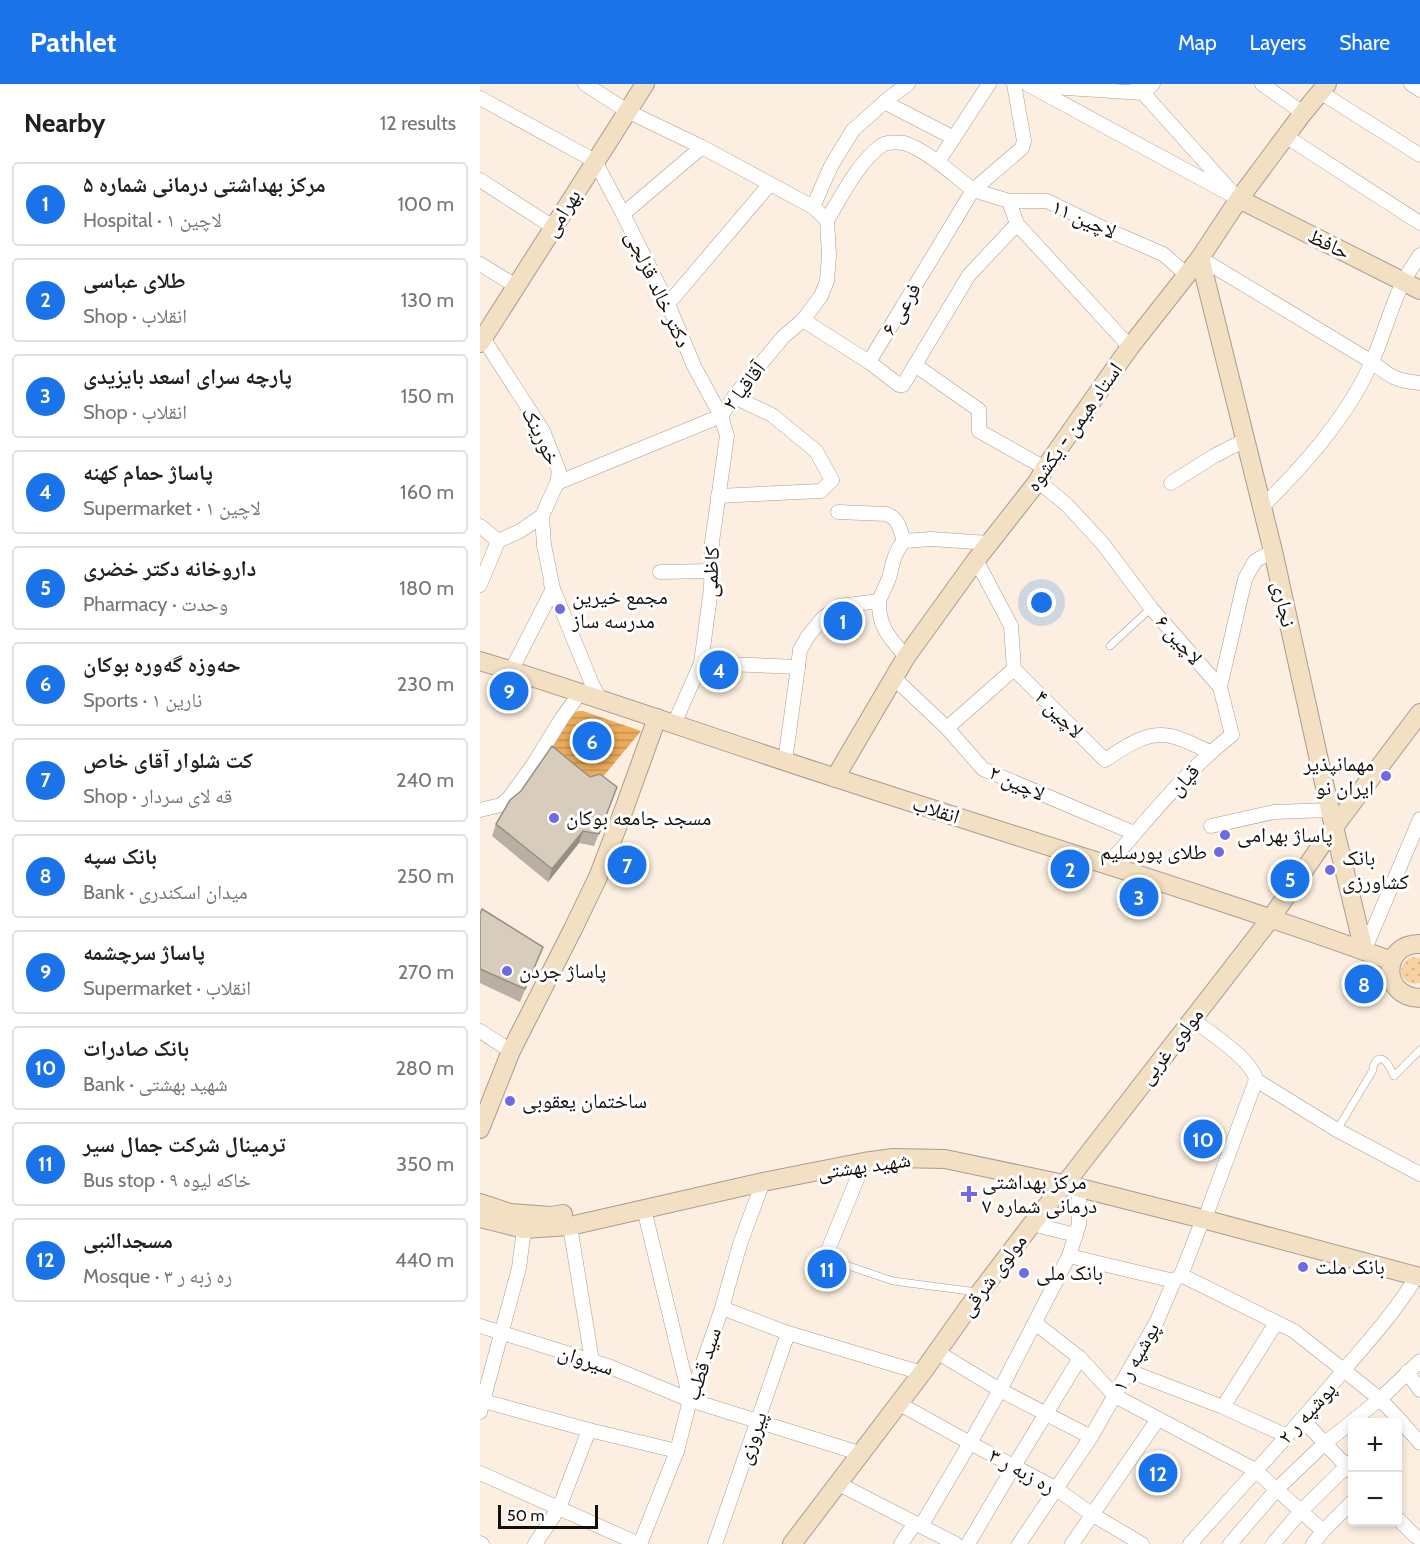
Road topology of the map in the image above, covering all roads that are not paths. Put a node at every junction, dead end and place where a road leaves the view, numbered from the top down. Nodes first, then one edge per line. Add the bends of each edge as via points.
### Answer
1 (585, 84) edge
2 (645, 84) edge
3 (989, 84) edge
4 (1014, 84) edge
5 (1262, 84) edge
6 (1411, 84) edge
7 (906, 85) edge
8 (1029, 85) edge
9 (1144, 87) edge
10 (1323, 88) edge
11 (1420, 90) edge
12 (480, 98) edge
13 (884, 102) junction
14 (627, 111) junction
15 (1303, 113) junction
16 (1287, 136) junction
17 (954, 138) junction
18 (702, 147) junction
19 (1420, 155) edge
20 (595, 161) junction
21 (938, 162) junction
22 (480, 180) edge
23 (770, 184) junction
24 (973, 190) junction
25 (1239, 199) junction
26 (1009, 201) junction
27 (813, 207) junction
28 (623, 214) junction
29 (827, 220) junction
30 (1420, 223) edge
31 (1017, 224) junction
32 (553, 227) junction
33 (1420, 255) edge
34 (1200, 258) junction
35 (480, 264) edge
36 (1186, 274) junction
37 (1403, 281) junction
38 (516, 286) junction
39 (1420, 290) edge
40 (668, 304) junction
41 (804, 320) junction
42 (481, 340) edge
43 (1130, 347) junction
44 (869, 362) junction
45 (1372, 362) junction
46 (915, 365) junction
47 (1420, 383) edge
48 (734, 397) junction
49 (721, 416) junction
50 (1245, 440) junction
51 (1042, 475) junction
52 (557, 483) junction
53 (1171, 483) dead end
54 (718, 496) junction
55 (1262, 507) junction
56 (838, 512) dead end
57 (542, 516) junction
58 (480, 526) edge
59 (498, 541) junction
60 (904, 542) junction
61 (989, 543) junction
62 (1273, 551) junction
63 (976, 560) junction
64 (712, 571) junction
65 (660, 572) dead end
66 (551, 584) junction
67 (480, 585) edge
68 (879, 601) junction
69 (1151, 608) junction
70 (1110, 646) dead end
71 (906, 657) junction
72 (480, 662) edge
73 (701, 663) junction
74 (798, 667) junction
75 (1014, 669) junction
76 (511, 671) junction
77 (894, 678) junction
78 (1220, 687) junction
79 (580, 693) junction
80 (600, 699) junction
81 (1420, 713) edge
82 (665, 721) junction
83 (947, 728) junction
84 (1210, 752) junction
85 (785, 761) junction
86 (835, 778) junction
87 (480, 810) edge
88 (1332, 819) junction
89 (1420, 819) edge
90 (1211, 826) dead end
91 (1134, 833) junction
92 (1107, 866) junction
93 (1271, 918) junction
94 (1420, 944) edge
95 (1365, 951) junction
96 (1392, 961) junction
97 (1420, 998) edge
98 (1192, 1019) junction
99 (480, 1031) edge
100 (511, 1050) junction
101 (1420, 1050) edge
102 (1256, 1080) junction
103 (480, 1129) edge
104 (1337, 1130) junction
105 (864, 1162) junction
106 (1420, 1174) edge
107 (1068, 1180) junction
108 (763, 1182) junction
109 (480, 1203) edge
110 (644, 1209) junction
111 (1206, 1215) junction
112 (480, 1218) edge
113 (1032, 1224) junction
114 (570, 1226) junction
115 (524, 1228) junction
116 (1076, 1234) junction
117 (1070, 1256) junction
118 (824, 1261) joint
119 (1419, 1273) edge
120 (1177, 1278) junction
121 (979, 1293) junction
122 (722, 1308) junction
123 (1035, 1323) junction
124 (1276, 1323) junction
125 (480, 1326) edge
126 (502, 1333) junction
127 (789, 1333) junction
128 (936, 1352) junction
129 (1080, 1358) junction
130 (592, 1361) junction
131 (1420, 1361) edge
132 (1129, 1371) junction
133 (1344, 1371) junction
134 (1407, 1372) junction
135 (921, 1373) junction
136 (1000, 1390) junction
137 (1420, 1390) edge
138 (1115, 1396) junction
139 (1380, 1399) junction
140 (690, 1400) junction
141 (898, 1403) junction
142 (481, 1404) edge
143 (1223, 1407) junction
144 (1047, 1414) junction
145 (1394, 1418) edge
146 (1158, 1419) junction
147 (1303, 1420) junction
148 (758, 1421) junction
149 (1402, 1426) edge
150 (590, 1430) junction
151 (1287, 1436) junction
152 (1091, 1437) junction
153 (970, 1443) junction
154 (1420, 1443) edge
155 (1324, 1444) junction
156 (677, 1451) junction
157 (859, 1453) junction
158 (1348, 1464) edge
159 (1014, 1466) junction
160 (1348, 1469) edge
161 (1255, 1470) junction
162 (480, 1473) edge
163 (837, 1483) junction
164 (1055, 1488) junction
165 (1276, 1489) junction
166 (1348, 1507) edge
167 (559, 1508) junction
168 (1301, 1511) junction
169 (1093, 1515) junction
170 (1402, 1522) edge
171 (918, 1524) junction
172 (1323, 1531) junction
173 (1416, 1538) edge
174 (535, 1544) edge
175 (640, 1544) edge
176 (715, 1544) edge
177 (792, 1544) edge
178 (901, 1544) edge
179 (956, 1544) edge
180 (968, 1544) edge
181 (1019, 1544) edge
182 (1072, 1544) edge
183 (1142, 1544) edge
184 (1190, 1544) edge
185 (1230, 1544) edge
186 (1273, 1544) edge
187 (1313, 1544) edge

1 - 14 street
2 - 14 main road, بهرامی
3 - 17 street
4 - 24 street, فرعی ۶ via 1022,148
5 - 15 street
6 - 11 street
7 - 13 street
8 - 9 street
8 - 25 street
9 - 25 street
10 - 15 main road, استاد هیمن - یکشوه
10 - 19 street
12 - 20 street
13 - 17 street
13 - 27 street via 853,130
14 - 18 street
14 - 20 main road, بهرامی
15 - 16 main road, استاد هیمن - یکشوه
16 - 25 main road, استاد هیمن - یکشوه
16 - 30 street
17 - 21 street
18 - 23 street
18 - 28 street
20 - 28 street, دکتر خالد قزلجی
20 - 32 main road, بهرامی
21 - 24 street
21 - 29 street via 903,142 884,144 864,161
22 - 32 street
23 - 27 street
23 - 40 street
24 - 26 street, لاچین ۱۱
24 - 44 street, فرعی ۶
25 - 34 main road, استاد هیمن - یکشوه
25 - 37 main road, حافظ
26 - 31 street
26 - 36 street, لاچین ۱۱ via 1047,201 1163,254
27 - 29 street
28 - 40 street, دکتر خالد قزلجی
29 - 41 street, آقاقیا ۲ via 827,281
31 - 43 street
31 - 46 street via 969,275
32 - 38 main road, بهرامی
33 - 37 street
34 - 36 main road, استاد هیمن - یکشوه
34 - 45 street
34 - 50 main road, نجاری
35 - 38 street
36 - 43 main road, استاد هیمن - یکشوه
37 - 39 main road, حافظ
37 - 45 street
38 - 42 main road, بهرامی
40 - 49 street, دکتر خالد قزلجی via 694,366
41 - 44 street
41 - 48 street, آقاقیا ۲ via 783,337
42 - 52 street, خورینک via 543,431 559,471
43 - 51 main road, استاد هیمن - یکشوه
44 - 46 street via 899,385 903,385
45 - 47 street via 1397,380
45 - 55 street via 1327,435
46 - 51 street, لاچین ۶ via 979,410 979,431
48 - 49 street, آقاقیا ۲
48 - 54 street via 772,415 816,451 832,480 821,491
49 - 52 street, آقاقیا ۲
49 - 54 street, کاظمی via 727,436
50 - 53 street
50 - 55 main road, نجاری
51 - 61 main road, استاد هیمن - یکشوه
51 - 69 street, لاچین ۶ via 1103,544
52 - 57 street, خورینک
54 - 64 street, کاظمی
55 - 62 main road, نجاری
56 - 60 street via 891,515
57 - 59 street
57 - 66 street
58 - 59 street
59 - 67 street
60 - 61 street via 931,539
60 - 68 street via 894,557
61 - 63 main road, استاد هیمن - یکشوه
62 - 78 street, لاچین ۶ via 1255,561 1245,579
62 - 88 main road, نجاری
63 - 71 main road, استاد هیمن - یکشوه
63 - 75 street via 1011,626
64 - 65 street
64 - 73 street, کاظمی
66 - 76 street via 553,589
66 - 80 street
68 - 71 street via 881,624
68 - 74 street via 840,606 823,618 800,650
69 - 70 lane
69 - 78 street, لاچین ۶
71 - 77 main road, استاد هیمن - یکشوه
72 - 76 main road, انقلاب
73 - 74 street
73 - 82 street, کاظمی
74 - 85 street
75 - 83 street
75 - 84 street, لاچین ۴ via 1106,760 1129,744 1154,734 1172,736
76 - 79 main road, انقلاب
77 - 83 street, لاچین ۲
77 - 86 main road, استاد هیمن - یکشوه
78 - 84 street, قپان via 1232,735
79 - 80 main road, انقلاب
79 - 87 street via 509,798 501,805
80 - 82 main road, انقلاب
81 - 88 main road, مولوی غربی
82 - 85 main road, انقلاب
82 - 100 main road via 598,877
83 - 91 street, لاچین ۲ via 983,769
84 - 91 street, قپان
85 - 86 main road, انقلاب
86 - 92 main road, انقلاب
88 - 90 street via 1275,812
88 - 93 main road, مولوی غربی
88 - 95 main road, نجاری
89 - 95 street
91 - 92 street, قپان
92 - 93 main road, انقلاب
93 - 95 main road, انقلاب
93 - 98 main road, مولوی غربی
94 - 96 main road via 1402,948
95 - 96 main road, انقلاب
96 - 97 main road via 1391,979 1395,987 1410,997
98 - 102 street via 1240,1056 1255,1073
98 - 107 main road, مولوی غربی
99 - 100 street
100 - 103 main road
101 - 104 lane via 1394,1076 1387,1063 1375,1061
102 - 104 street
102 - 111 street, ۱ پوشپه ر
104 - 106 street
105 - 107 main road, شهید بهشتی via 945,1159
105 - 108 main road, شهید بهشتی
105 - 118 street
107 - 109 main road, شهید بهشتی via 971,1154 885,1149 551,1216 510,1213
107 - 111 main road, شهید بهشتی
107 - 113 main road, مولوی شرقی
107 - 116 street via 1079,1194
108 - 110 main road, شهید بهشتی
108 - 122 street, سید قطب
110 - 114 main road, شهید بهشتی
110 - 140 street
111 - 119 main road, شهید بهشتی
111 - 120 street, ۱ پوشپه ر
112 - 115 main road, شهید بهشتی
113 - 116 street
113 - 121 main road, مولوی شرقی
114 - 115 main road, شهید بهشتی
114 - 130 street
115 - 126 street via 519,1268
116 - 117 street
117 - 120 street
117 - 123 street
118 - 121 lane via 893,1281
119 - 133 street, پوشپه ر ۲ via 1394,1311
120 - 124 street
120 - 132 street, ۱ پوشپه ر
121 - 128 main road, مولوی شرقی
122 - 127 street
122 - 140 street, سید قطب
123 - 129 street
123 - 136 street
124 - 133 street via 1293,1331
124 - 143 street
125 - 126 street, سیروان
126 - 130 street, سیروان
126 - 142 street
127 - 135 street
127 - 148 street, پیروزی
128 - 135 main road, مولوی شرقی
128 - 136 street
129 - 138 street
129 - 144 street
130 - 140 street, سیروان
131 - 134 street
132 - 138 street, ۱ پوشپه ر
132 - 143 street
133 - 139 street
133 - 147 street, پوشپه ر ۲
134 - 137 street
134 - 139 street
135 - 141 main road, مولوی شرقی
136 - 144 street
136 - 153 street
138 - 146 street
138 - 152 street, ۱ پوشپه ر
139 - 145 street
139 - 155 street
140 - 148 street, سیروان
140 - 156 street, سید قطب
141 - 153 street, ره زبه ر ۳
141 - 157 main road, مولوی شرقی
142 - 150 street
143 - 151 street
144 - 152 street
144 - 159 street
146 - 161 street
146 - 169 street
147 - 151 street, پوشپه ر ۲
147 - 155 street
148 - 157 street, سیروان
148 - 176 street, پیروزی
149 - 154 street
150 - 156 street
150 - 167 street
151 - 161 street, پوشپه ر ۲
152 - 164 street, ۱ پوشپه ر
153 - 159 street, ره زبه ر ۳
153 - 171 street
155 - 158 street
155 - 165 street
156 - 175 street, سید قطب
157 - 163 main road, مولوی شرقی
159 - 164 street, ره زبه ر ۳
159 - 180 street
160 - 168 street
161 - 165 street
161 - 184 street, پوشپه ر ۲
162 - 167 street
163 - 171 street
163 - 177 main road, مولوی شرقی
164 - 169 street, ره زبه ر ۳
164 - 181 street, ۱ پوشپه ر
165 - 168 street
165 - 185 street
166 - 172 street
167 - 174 street
167 - 175 street
168 - 172 street
168 - 186 street
169 - 182 street
169 - 183 street, ره زبه ر ۳
170 - 173 street
171 - 178 street
171 - 179 street
172 - 187 street

